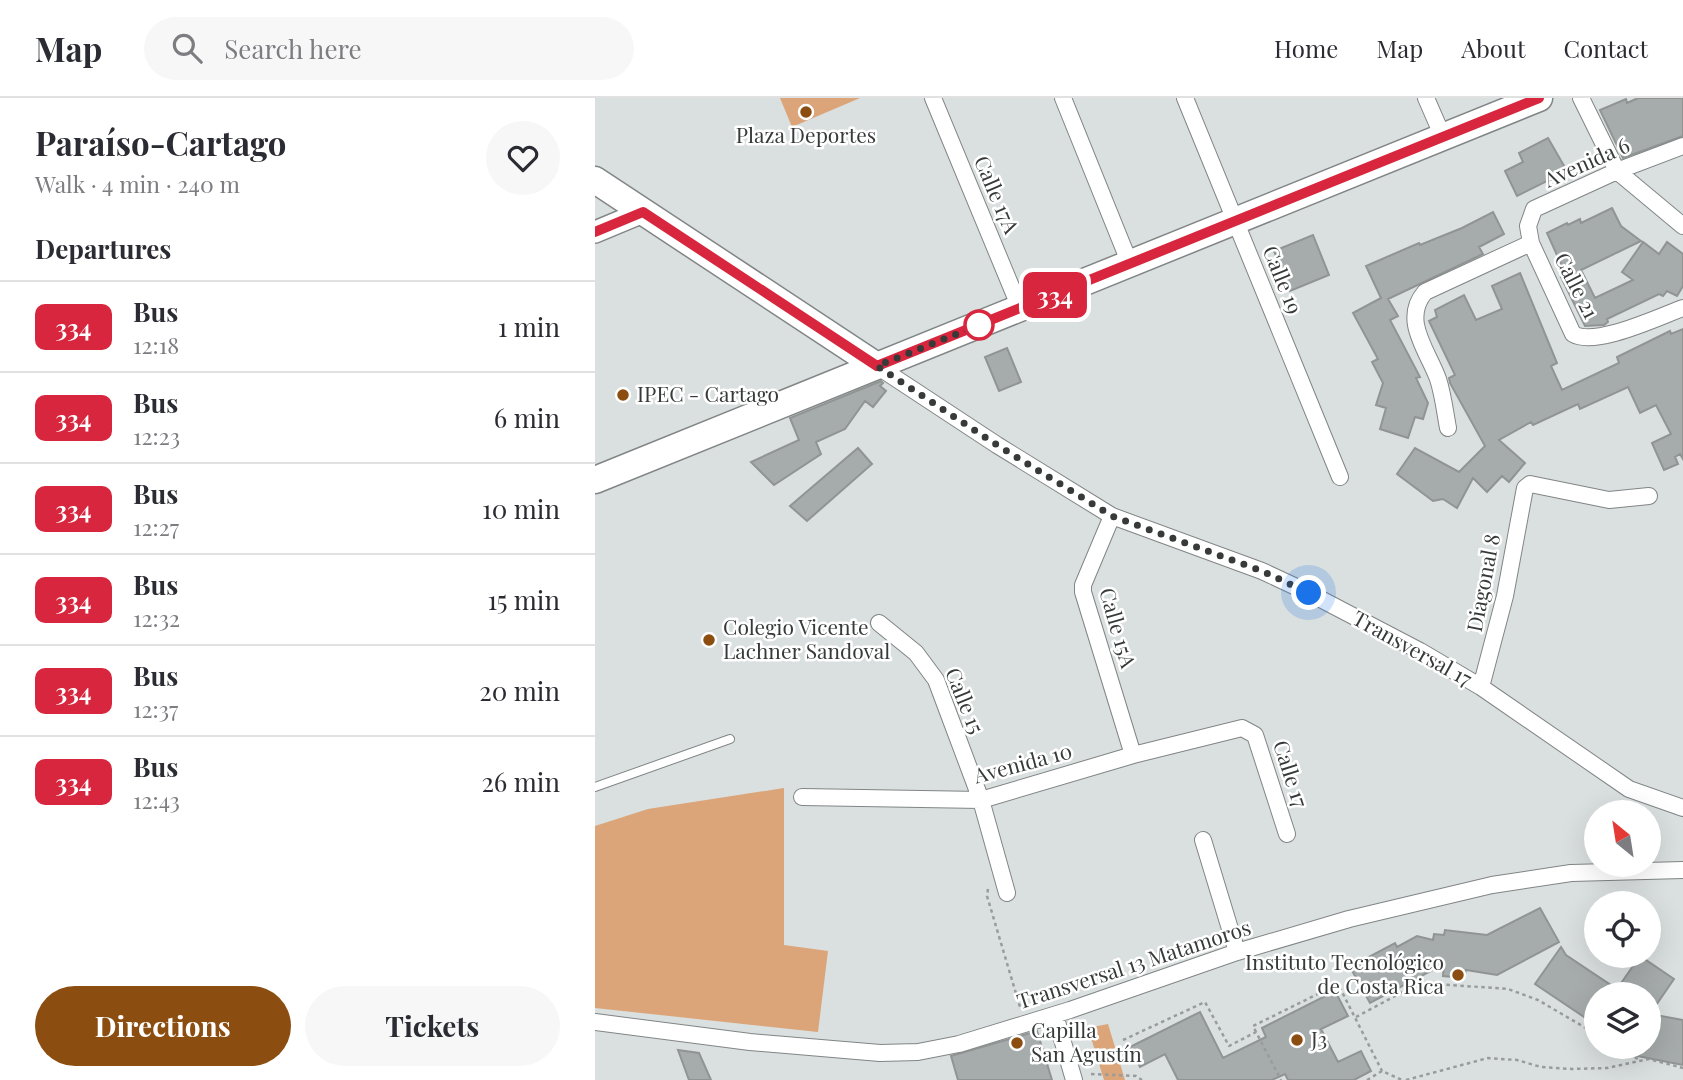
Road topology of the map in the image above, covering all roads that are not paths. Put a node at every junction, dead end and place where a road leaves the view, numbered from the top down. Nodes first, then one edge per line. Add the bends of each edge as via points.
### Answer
1 (933, 98) edge
2 (1063, 98) edge
3 (1185, 98) edge
4 (1426, 98) edge
5 (1539, 98) edge
6 (1580, 98) edge
7 (1443, 137) junction
8 (1683, 146) edge
9 (1617, 171) junction
10 (595, 180) edge
11 (643, 212) junction
12 (1235, 221) junction
13 (1683, 226) edge
14 (595, 232) edge
15 (1531, 243) junction
16 (1130, 264) junction
17 (1020, 308) junction
18 (1683, 308) edge
19 (848, 347) junction
20 (877, 366) junction
21 (806, 395) junction
22 (1448, 428) dead end
23 (1340, 477) dead end
24 (595, 481) edge
25 (1649, 496) dead end
26 (1112, 516) junction
27 (879, 623) dead end
28 (1481, 687) junction
29 (1250, 729) joint
30 (730, 739) dead end
31 (1133, 755) junction
32 (595, 787) edge
33 (802, 797) dead end
34 (981, 800) junction
35 (1683, 808) edge
36 (1287, 834) dead end
37 (1203, 840) dead end
38 (1683, 870) edge
39 (1007, 893) dead end
40 (1237, 951) junction
41 (1055, 1015) junction
42 (595, 1022) edge
43 (1084, 1075) edge

1 - 17 street, Calle 17A
2 - 16 street
3 - 12 street, Calle 19
4 - 7 street
5 - 7 main road
6 - 9 street
7 - 12 main road
8 - 9 street, Avenida 6
9 - 13 street
9 - 15 street, Avenida 6 via 1534,209 1528,226
10 - 11 main road, Transversal 17
11 - 14 street
11 - 19 main road, Transversal 17
12 - 16 main road
12 - 23 street, Calle 19
15 - 18 street, Calle 21 via 1573,334 1581,338
15 - 22 street via 1425,292 1417,301 1417,335 1438,379
16 - 17 main road
17 - 20 main road
19 - 20 main road, Transversal 17
19 - 21 main road
20 - 21 main road
20 - 26 street, Transversal 17
21 - 24 main road
25 - 28 street, Diagonal 8 via 1609,500 1530,484 1525,488 1505,596
26 - 28 street, Transversal 17 via 1262,571
26 - 31 street, Calle 15A via 1083,592
27 - 34 street, Calle 15 via 916,653 936,680
28 - 35 street, Transversal 17 via 1629,789
29 - 31 street, Avenida 10
29 - 36 street, Calle 17
30 - 32 lane
31 - 34 street, Avenida 10
33 - 34 street, Avenida 10
34 - 39 street, Calle 15
37 - 40 street
38 - 40 street, Transversal 13 Matamoros via 1571,873 1492,885
40 - 41 street, Transversal 13 Matamoros
41 - 42 street, Transversal 13 Matamoros via 959,1044 880,1053
41 - 43 street

